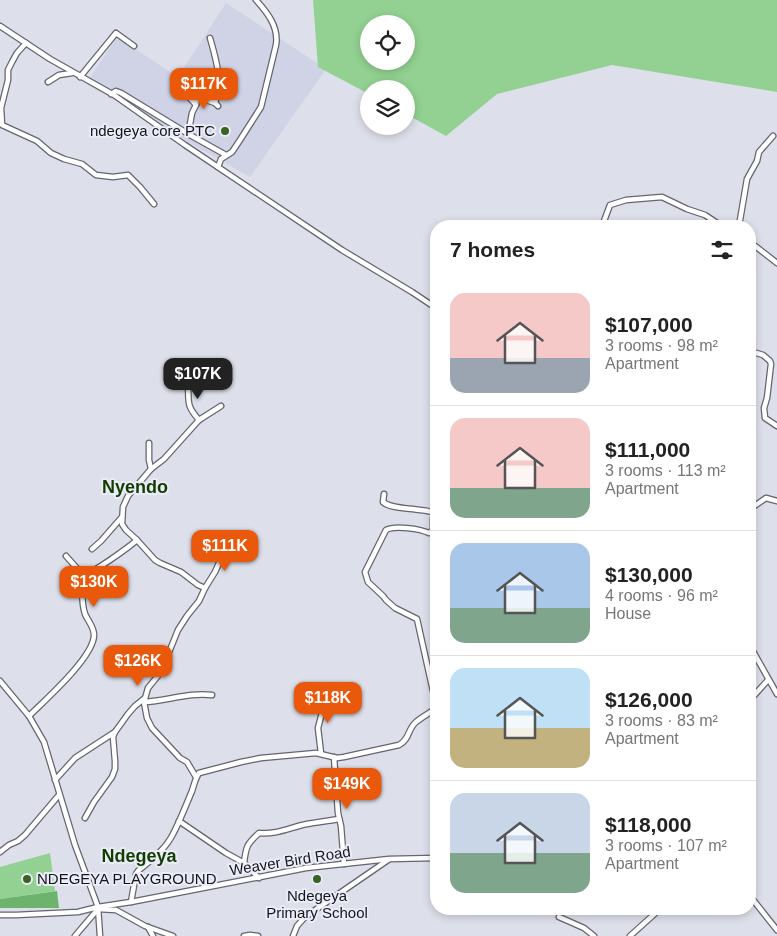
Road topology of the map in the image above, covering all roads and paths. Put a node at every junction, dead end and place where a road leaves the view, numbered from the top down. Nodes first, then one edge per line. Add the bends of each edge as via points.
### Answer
1 (256, 0) edge
2 (0, 26) edge
3 (210, 38) dead end
4 (26, 43) junction
5 (134, 46) dead end
6 (72, 73) junction
7 (80, 77) junction
8 (48, 82) dead end
9 (199, 84) dead end
10 (179, 86) dead end
11 (111, 94) junction
12 (197, 97) junction
13 (196, 105) junction
14 (190, 135) junction
15 (773, 136) dead end
16 (226, 155) junction
17 (218, 167) junction
18 (154, 204) dead end
19 (604, 220) edge
20 (712, 220) edge
21 (739, 220) edge
22 (756, 247) edge
23 (777, 263) edge
24 (430, 304) edge
25 (756, 353) edge
26 (188, 384) dead end
27 (221, 406) dead end
28 (199, 420) junction
29 (777, 426) edge
30 (149, 442) dead end
31 (151, 468) junction
32 (384, 494) dead end
33 (777, 501) edge
34 (756, 505) edge
35 (430, 512) edge
36 (122, 517) junction
37 (430, 532) edge
38 (137, 540) junction
39 (92, 549) dead end
40 (66, 556) dead end
41 (245, 556) dead end
42 (83, 575) junction
43 (205, 588) junction
44 (756, 657) edge
45 (430, 678) edge
46 (768, 680) junction
47 (0, 681) edge
48 (325, 693) dead end
49 (756, 693) edge
50 (777, 694) edge
51 (212, 695) dead end
52 (144, 700) junction
53 (430, 712) edge
54 (29, 716) junction
55 (114, 732) junction
56 (321, 753) junction
57 (334, 757) junction
58 (196, 777) junction
59 (56, 780) junction
60 (59, 795) junction
61 (85, 818) dead end
62 (339, 819) junction
63 (179, 821) junction
64 (0, 852) edge
65 (430, 858) edge
66 (389, 859) junction
67 (244, 863) junction
68 (344, 864) junction
69 (259, 878) junction
70 (131, 902) junction
71 (756, 904) edge
72 (98, 908) junction
73 (0, 915) edge
74 (653, 915) edge
75 (559, 917) dead end
76 (148, 927) junction
77 (777, 930) edge
78 (75, 936) edge
79 (100, 936) edge
80 (153, 936) edge
81 (173, 936) edge
82 (244, 936) edge
83 (258, 936) edge
84 (293, 936) edge
85 (594, 936) edge
86 (630, 936) edge

1 - 16 street via 272,21 276,45 261,107 232,152
2 - 4 street
3 - 12 street via 218,68 217,104
4 - 6 street
4 - 18 street via 8,70 1,108 2,125 37,142 51,153 82,164 96,175 128,175
5 - 7 street via 116,34
6 - 7 street
6 - 8 street via 59,75
7 - 11 street
9 - 12 street
10 - 13 street
11 - 14 street via 121,93
11 - 17 street
12 - 13 street
13 - 14 street
14 - 16 street
15 - 21 street via 759,152 747,179
16 - 17 street
17 - 24 street
19 - 20 street via 610,205 626,200 662,197
22 - 23 street
25 - 29 street via 771,364 764,408 765,418
26 - 28 street via 189,406
27 - 28 street
28 - 31 street via 164,459
30 - 31 street
31 - 36 street via 125,501
32 - 35 street via 384,502 388,506
33 - 34 street via 766,498
36 - 38 street via 123,526
36 - 39 street
37 - 45 street via 388,528 365,572 368,582 386,600 417,619
38 - 42 street
38 - 43 street via 155,560
40 - 42 street
41 - 43 street via 229,552 223,554
42 - 54 street via 83,602 94,633 93,642 85,658
43 - 52 street via 178,630 161,672 148,688
44 - 46 street
46 - 49 street
46 - 50 street
47 - 54 street
48 - 56 street via 318,728
51 - 52 street
52 - 55 street
52 - 58 street via 152,728 187,762
53 - 57 street via 416,722 402,744
54 - 59 street via 44,742
55 - 59 street via 75,758
55 - 61 street via 115,769
56 - 57 street
56 - 58 street via 261,758 205,771
57 - 62 street
58 - 63 street
59 - 60 street
60 - 64 street via 25,835
60 - 72 street
62 - 67 street via 266,834 259,832 246,849
62 - 68 street
63 - 67 street
63 - 70 street via 167,845 136,874
65 - 66 street, Weaver Bird Road
66 - 68 street, Weaver Bird Road
66 - 84 street via 305,918
67 - 69 street
68 - 69 street, Weaver Bird Road
69 - 70 street, Weaver Bird Road
70 - 72 street, Weaver Bird Road
71 - 77 street
72 - 73 street, Weaver Bird Road via 78,912
72 - 76 street via 116,910
72 - 78 street
72 - 79 street
74 - 86 street
75 - 85 street
76 - 80 street
76 - 81 street
82 - 83 street

